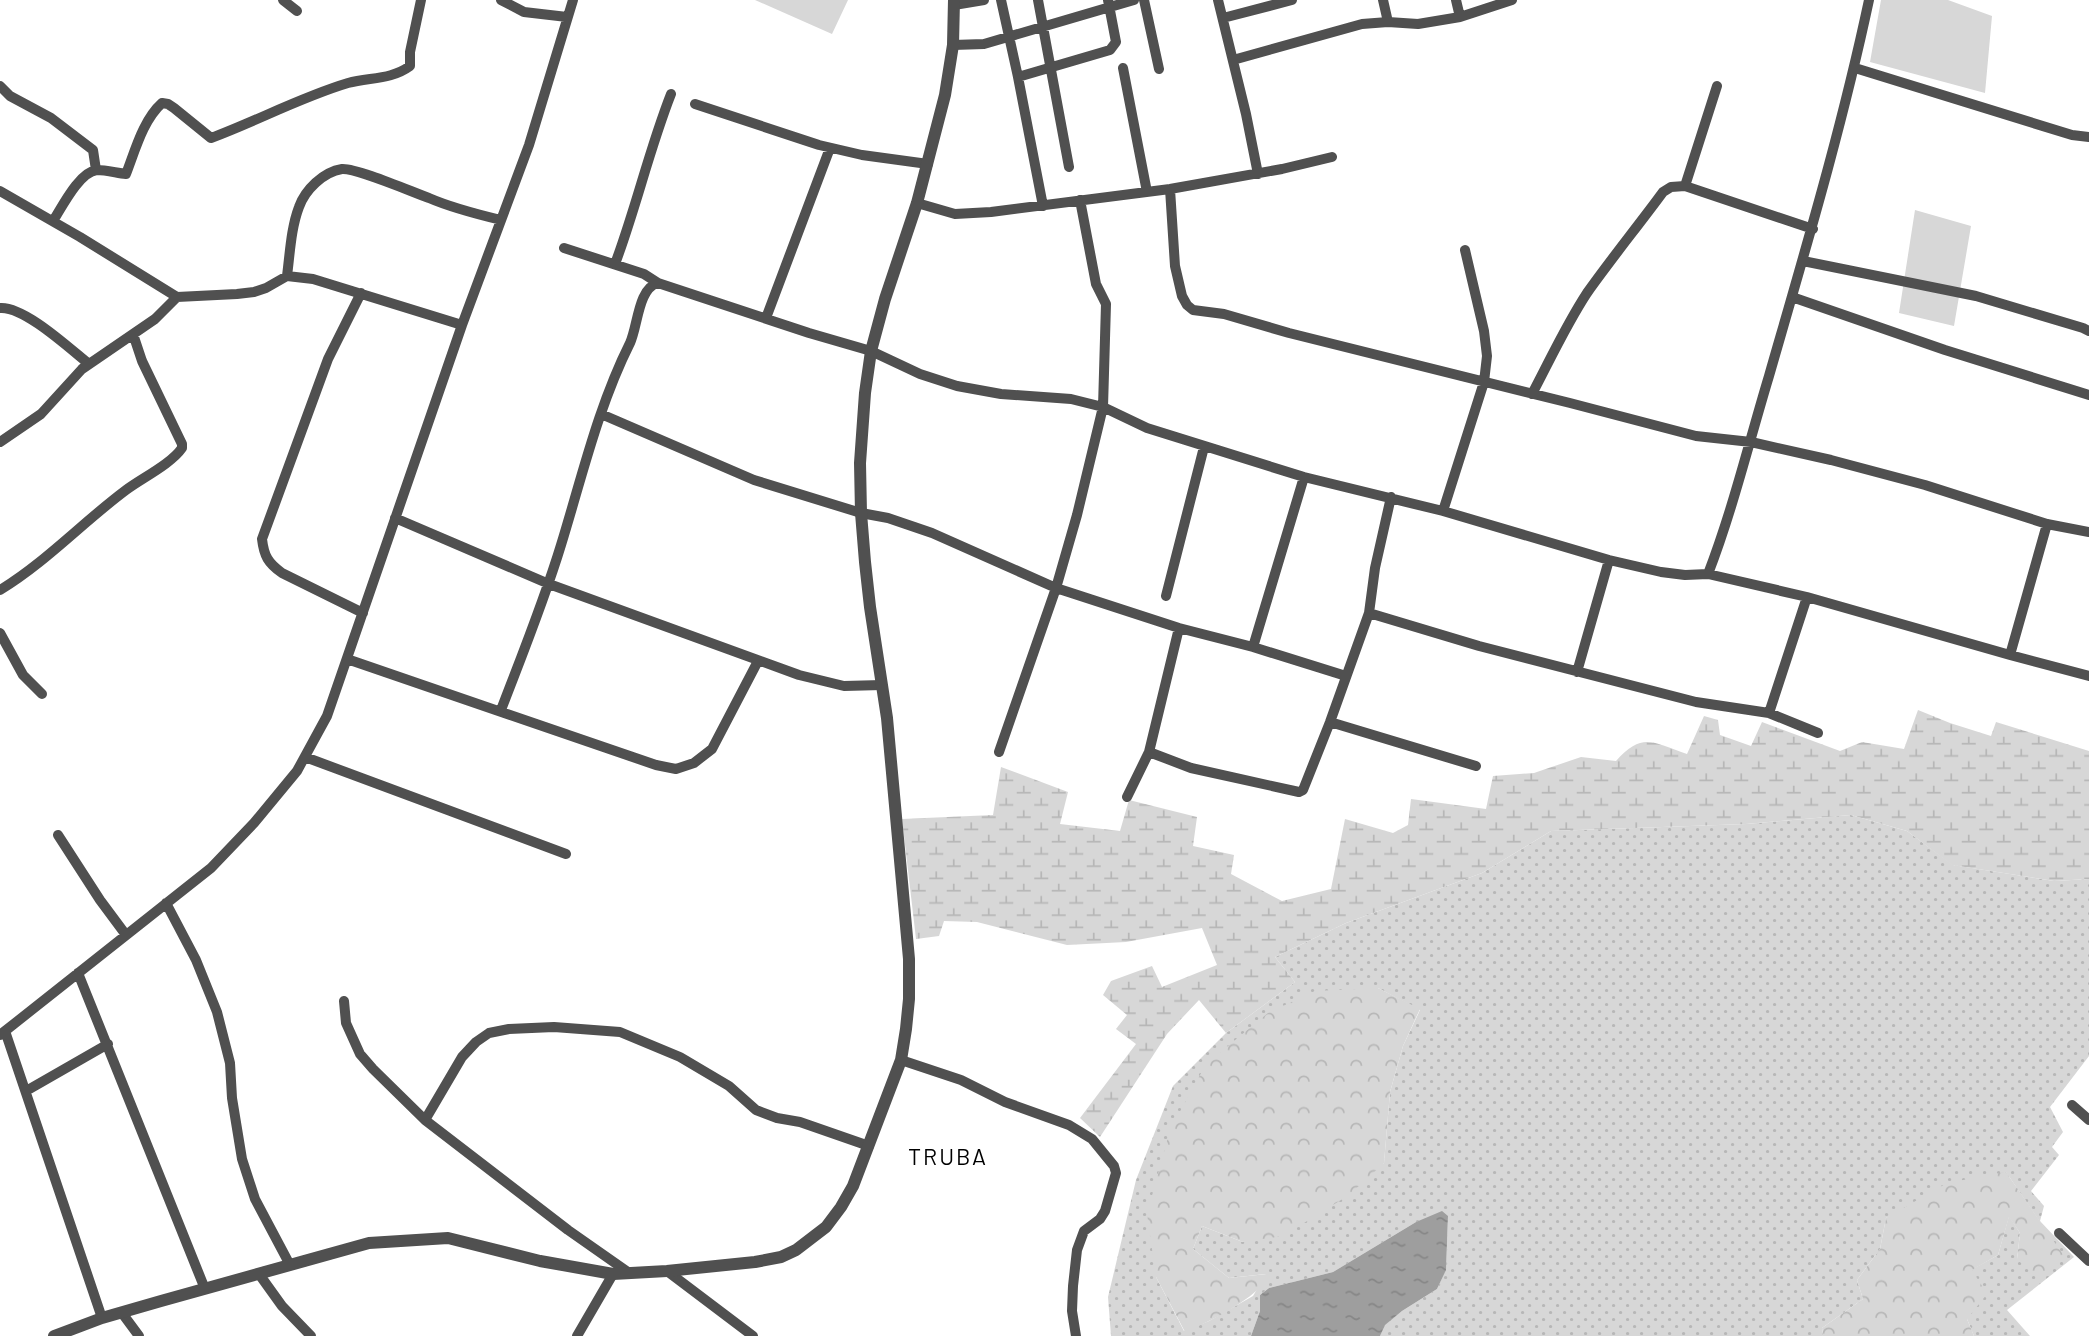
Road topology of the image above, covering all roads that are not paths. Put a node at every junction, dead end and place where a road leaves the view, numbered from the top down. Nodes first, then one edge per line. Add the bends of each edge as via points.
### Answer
1 (283, 0) edge
2 (421, 0) edge
3 (501, 0) edge
4 (573, 0) edge
5 (984, 0) edge
6 (1001, 0) edge
7 (1038, 0) edge
8 (1134, 0) edge
9 (1144, 0) edge
10 (1218, 0) edge
11 (1292, 0) edge
12 (1383, 0) edge
13 (1457, 0) edge
14 (1512, 0) edge
15 (1869, 0) edge
16 (954, 3) edge
17 (1109, 3) edge
18 (297, 11) dead end
19 (1460, 17) junction
20 (567, 18) junction
21 (1223, 18) junction
22 (1388, 22) junction
23 (1043, 27) junction
24 (1009, 37) junction
25 (953, 45) junction
26 (1233, 60) junction
27 (1051, 67) junction
28 (1123, 68) dead end
29 (1854, 68) junction
30 (1159, 69) dead end
31 (1018, 77) junction
32 (0, 86) edge
33 (1717, 86) dead end
34 (671, 94) dead end
35 (695, 104) dead end
36 (2089, 137) edge
37 (830, 148) junction
38 (1332, 157) dead end
39 (928, 164) junction
40 (1069, 167) dead end
41 (96, 170) junction
42 (1258, 174) junction
43 (1685, 186) junction
44 (1170, 189) junction
45 (0, 191) edge
46 (1147, 192) junction
47 (1080, 200) junction
48 (917, 204) junction
49 (1043, 206) junction
50 (501, 220) junction
51 (53, 221) junction
52 (1813, 229) junction
53 (564, 248) dead end
54 (1465, 250) dead end
55 (1803, 261) junction
56 (615, 264) junction
57 (287, 276) junction
58 (658, 283) junction
59 (361, 293) junction
60 (177, 297) junction
61 (1793, 297) junction
62 (0, 308) edge
63 (766, 318) junction
64 (461, 325) junction
65 (2089, 331) edge
66 (133, 334) junction
67 (871, 351) junction
68 (89, 364) junction
69 (1484, 383) junction
70 (1532, 394) junction
71 (2089, 395) edge
72 (1103, 407) junction
73 (601, 414) junction
74 (0, 442) edge
75 (1751, 442) junction
76 (1204, 447) junction
77 (1304, 477) junction
78 (1391, 497) junction
79 (1443, 511) junction
80 (861, 513) junction
81 (395, 518) junction
82 (2047, 524) junction
83 (2089, 532) edge
84 (1609, 560) junction
85 (1708, 574) junction
86 (549, 584) junction
87 (1056, 588) junction
88 (0, 590) edge
89 (1166, 596) dead end
90 (1807, 597) junction
91 (363, 613) junction
92 (1369, 613) junction
93 (1179, 628) junction
94 (0, 633) edge
95 (1254, 647) junction
96 (2010, 655) junction
97 (347, 659) junction
98 (758, 661) junction
99 (1577, 672) junction
100 (1346, 676) junction
101 (2089, 676) edge
102 (882, 685) junction
103 (42, 694) dead end
104 (501, 710) junction
105 (1769, 713) junction
106 (1330, 722) junction
107 (1818, 733) dead end
108 (999, 752) dead end
109 (1149, 752) junction
110 (305, 757) junction
111 (1476, 766) dead end
112 (1127, 797) dead end
113 (58, 835) dead end
114 (566, 854) dead end
115 (166, 903) junction
116 (126, 935) junction
117 (78, 973) junction
118 (344, 1001) dead end
119 (3, 1033) edge
120 (108, 1044) junction
121 (901, 1059) junction
122 (26, 1091) junction
123 (2072, 1105) dead end
124 (425, 1120) junction
125 (2089, 1120) edge
126 (869, 1146) junction
127 (2059, 1233) dead end
128 (2089, 1261) edge
129 (290, 1265) junction
130 (667, 1271) junction
131 (628, 1272) junction
132 (259, 1274) junction
133 (613, 1274) junction
134 (205, 1289) junction
135 (122, 1313) junction
136 (103, 1318) junction
137 (54, 1336) edge
138 (139, 1336) edge
139 (311, 1336) edge
140 (577, 1336) edge
141 (753, 1336) edge
142 (1076, 1336) edge

1 - 18 street
2 - 41 street via 410,66 402,72 349,83 211,138 162,103 145,127 126,174
3 - 20 street via 524,12
4 - 20 street
5 - 16 street
6 - 24 street
7 - 23 street
8 - 17 street
9 - 30 street
10 - 21 street
11 - 21 street
12 - 22 street
13 - 19 street
14 - 19 street
15 - 29 street
16 - 25 street
17 - 23 street
17 - 27 street via 1114,47
19 - 22 street via 1418,24
20 - 50 street
21 - 26 street
22 - 26 street via 1362,24
23 - 24 street
23 - 27 street
24 - 25 street
24 - 31 street
25 - 39 street
26 - 42 street
27 - 31 street
27 - 40 street
28 - 46 street
29 - 36 street
29 - 52 street
31 - 49 street
32 - 41 street via 93,150
33 - 43 street
34 - 56 street
35 - 37 street
37 - 39 street
37 - 63 street
38 - 42 street
39 - 48 street
41 - 51 street via 77,185
42 - 44 street
43 - 52 street
43 - 70 street via 1663,192 1588,293
44 - 46 street
44 - 69 street via 1175,266 1182,296 1193,310 1224,314
45 - 51 street
46 - 47 street
47 - 49 street
47 - 72 street via 1096,284 1106,303
48 - 49 street via 956,214
48 - 67 street
50 - 57 street via 340,170 321,178 304,198 294,227
50 - 64 street
51 - 60 street
52 - 55 street
53 - 56 street
54 - 69 street via 1484,331
55 - 61 street
55 - 65 street via 1976,296
56 - 58 street
57 - 59 street
57 - 60 street via 254,292
58 - 63 street
58 - 73 street via 646,293
59 - 64 street
59 - 91 street via 328,359 262,539 270,565
60 - 66 street
61 - 71 street
61 - 75 street
62 - 68 street via 26,315
63 - 67 street
64 - 81 street
66 - 68 street
66 - 88 street via 182,448 25,575
67 - 72 street via 957,386
67 - 80 street via 860,463
68 - 74 street via 41,414
69 - 70 street
69 - 79 street
70 - 75 street via 1696,436
72 - 76 street
72 - 87 street
73 - 80 street via 754,480
73 - 86 street
75 - 82 street via 1925,485
75 - 85 street
76 - 77 street
76 - 89 street
77 - 78 street
77 - 95 street
78 - 79 street
78 - 92 street
79 - 84 street
80 - 87 street via 932,533
80 - 102 street
81 - 86 street
81 - 91 street
82 - 83 street
82 - 96 street
84 - 85 street via 1661,572
84 - 99 street
85 - 90 street
86 - 98 street
86 - 104 street
87 - 93 street
87 - 108 street
90 - 96 street
90 - 105 street
91 - 97 street
92 - 99 street
92 - 100 street
93 - 95 street
93 - 109 street
94 - 103 street via 23,675
95 - 100 street
96 - 101 street
97 - 104 street
97 - 110 street via 327,716
98 - 102 street via 844,686
98 - 104 street via 712,749 676,769
99 - 105 street via 1696,702
100 - 106 street
102 - 121 street via 909,959
105 - 107 street
106 - 109 street via 1306,785 1299,792 1191,768
106 - 111 street
109 - 112 street
110 - 114 street
110 - 115 street via 211,868
113 - 116 street
115 - 116 street
115 - 129 street via 217,1012 230,1063 242,1159 255,1199
116 - 117 street
117 - 119 street
117 - 120 street
118 - 124 street via 346,1023 360,1054
119 - 122 street
120 - 122 street
120 - 134 street
121 - 126 street
121 - 142 street via 1069,1125 1092,1139 1114,1166 1105,1211 1084,1231 1077,1250 1072,1311
122 - 136 street
123 - 125 street
124 - 126 street via 461,1057 476,1042 489,1033 509,1029 554,1027 620,1032 680,1057 729,1086 756,1110
124 - 131 street
126 - 130 street via 841,1207 826,1227 796,1250 755,1262
127 - 128 street
129 - 132 street
129 - 133 street via 369,1243 448,1238
130 - 131 street
130 - 141 street
131 - 133 street
132 - 134 street
132 - 139 street
133 - 140 street
134 - 135 street
135 - 136 street
135 - 138 street
136 - 137 street

